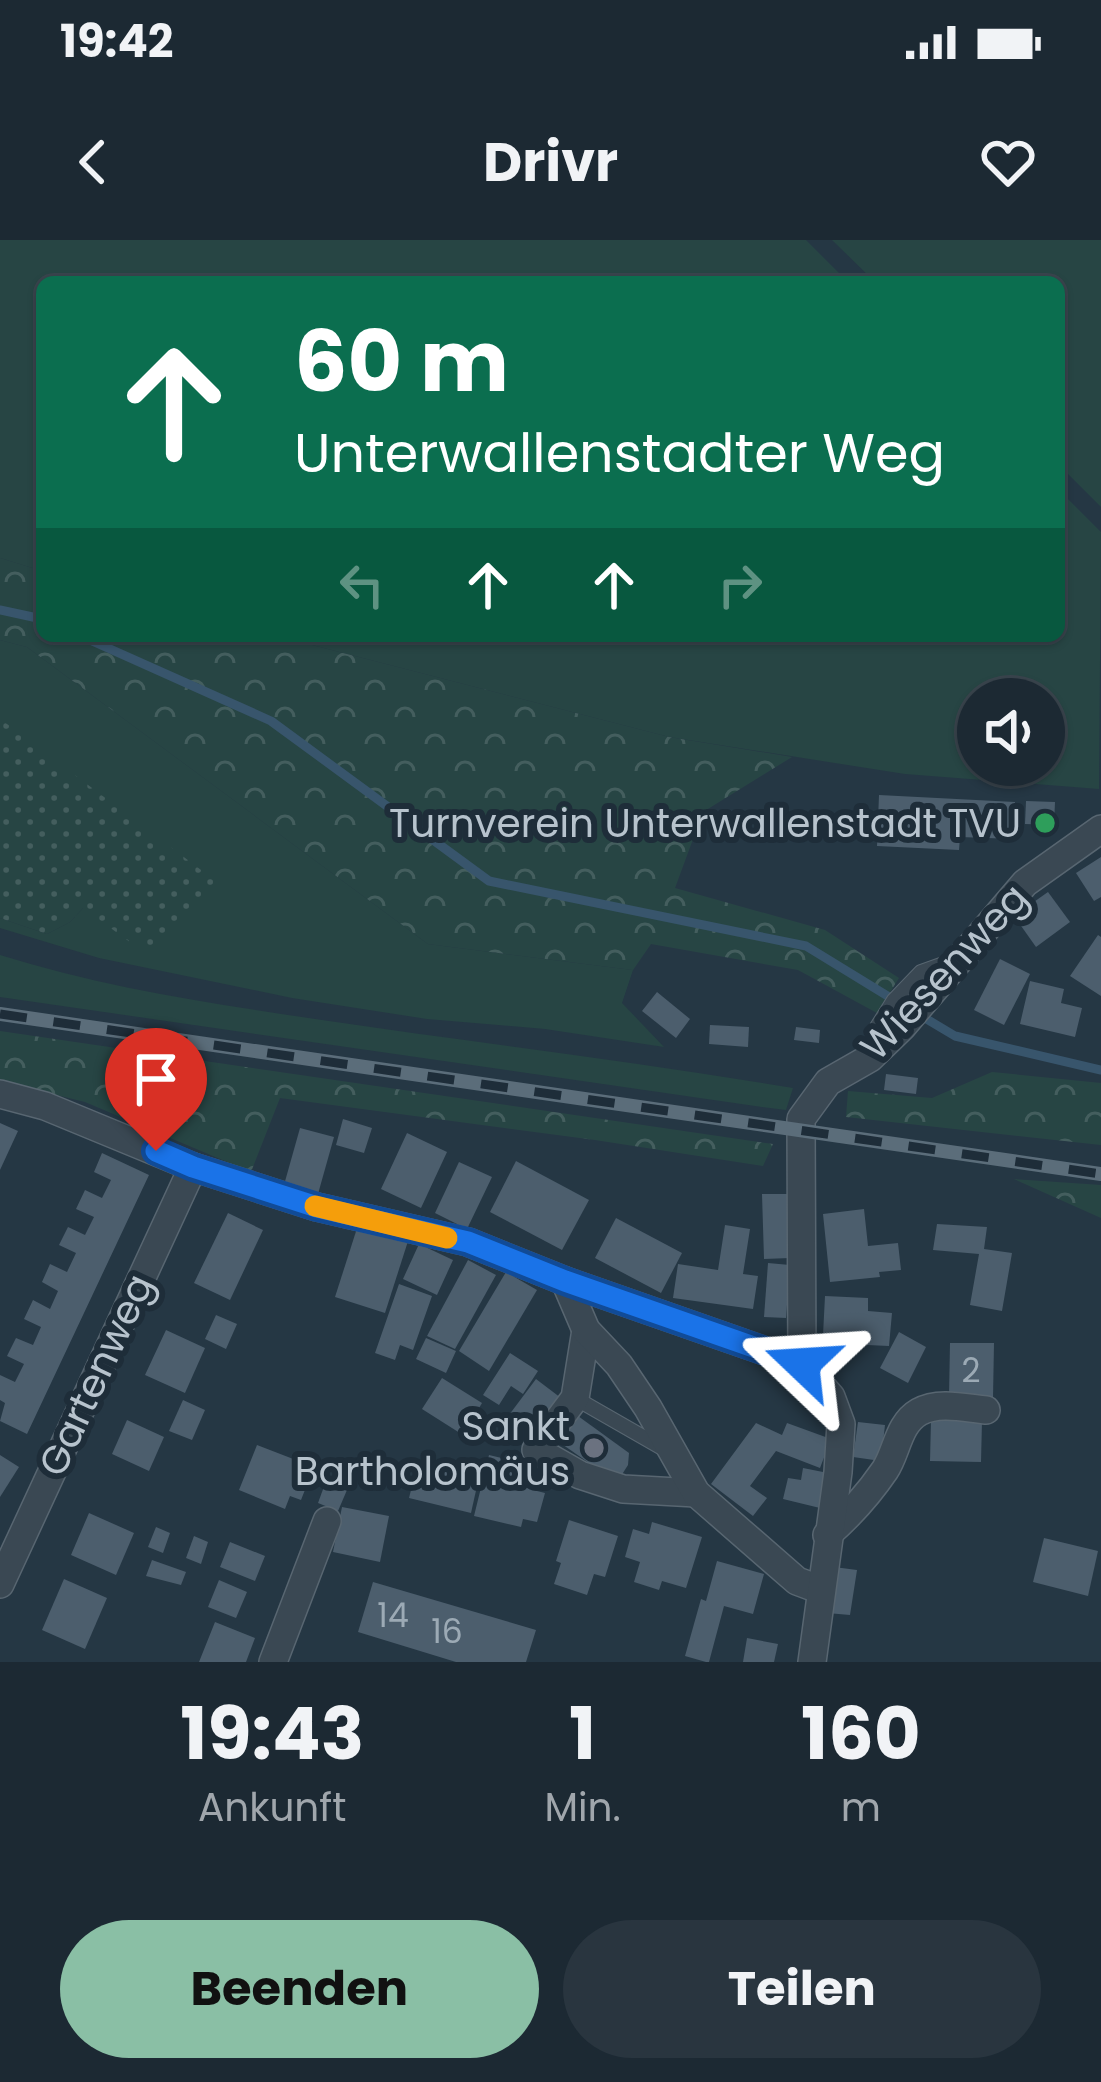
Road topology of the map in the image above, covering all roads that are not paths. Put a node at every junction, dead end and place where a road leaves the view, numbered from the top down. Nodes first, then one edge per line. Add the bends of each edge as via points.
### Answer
1 (1101, 829) edge
2 (959, 958) junction
3 (878, 1051) junction
4 (0, 1094) edge
5 (193, 1167) junction
6 (565, 1281) junction
7 (586, 1330) junction
8 (802, 1364) junction
9 (575, 1398) junction
10 (986, 1410) dead end
11 (671, 1452) junction
12 (696, 1492) junction
13 (327, 1521) dead end
14 (827, 1535) junction
15 (0, 1584) edge
16 (821, 1590) junction
17 (273, 1662) edge
18 (812, 1662) edge

1 - 2 street, Wiesenweg via 1025,883
2 - 3 street, Wiesenweg
2 - 3 lane via 921,972 894,1000 877,1027
3 - 8 street, Wiesenweg via 828,1082 801,1119
4 - 5 street
5 - 6 street via 468,1242
5 - 15 street, Gartenweg
6 - 7 street
6 - 8 street
7 - 9 street
7 - 11 street via 619,1365
8 - 14 street via 842,1424
9 - 11 lane
9 - 12 street via 536,1450 623,1489
10 - 14 street via 919,1412 860,1506
11 - 12 street
12 - 16 street via 796,1582
13 - 17 street
14 - 16 street
16 - 18 street

